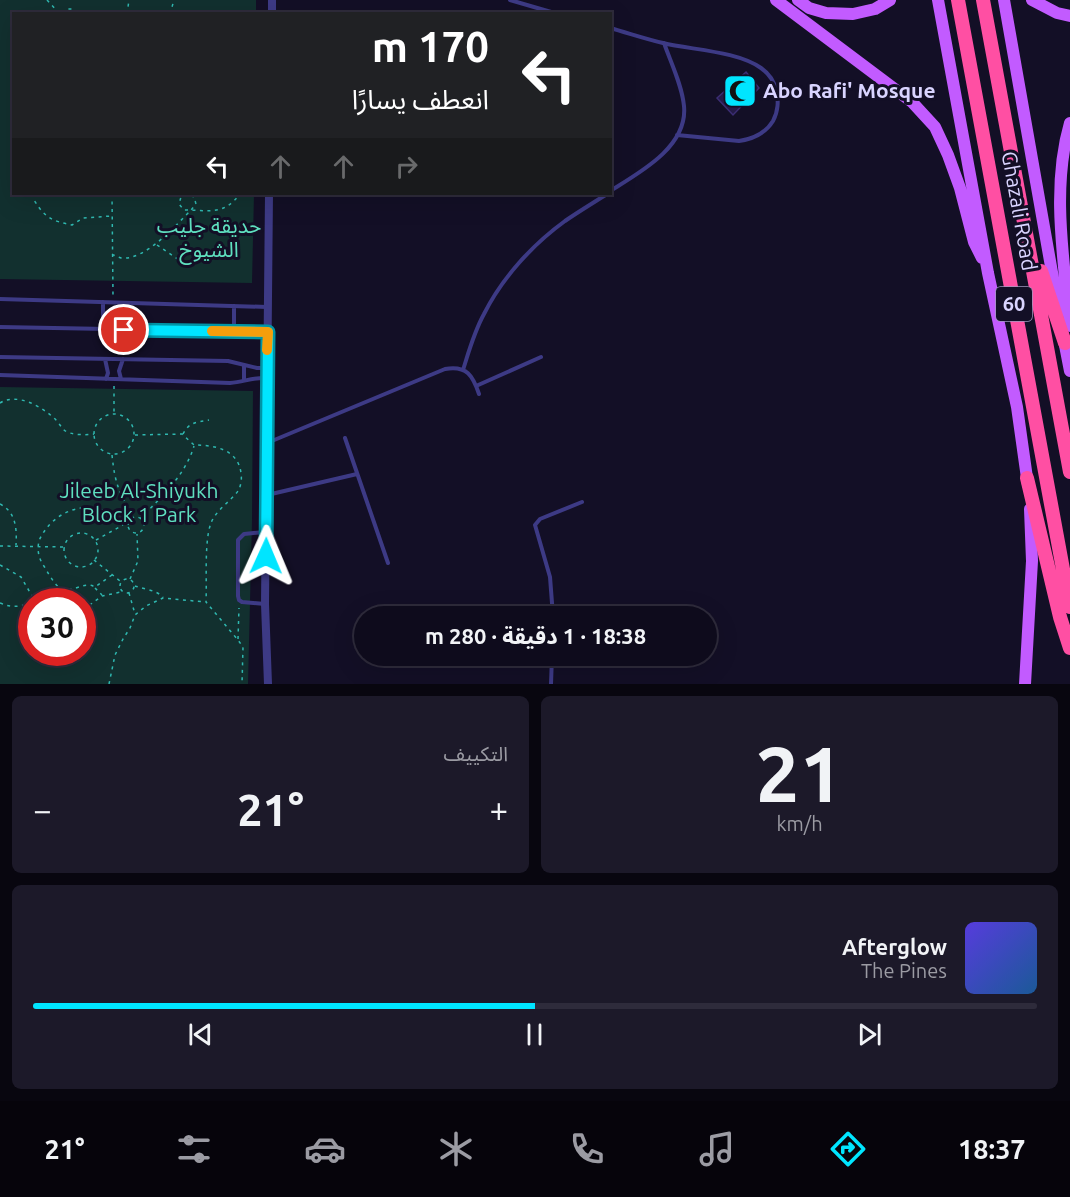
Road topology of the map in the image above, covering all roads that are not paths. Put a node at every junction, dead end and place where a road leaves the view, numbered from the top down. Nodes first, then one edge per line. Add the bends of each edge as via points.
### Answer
1 (510, 0) edge
2 (776, 0) edge
3 (798, 0) edge
4 (890, 0) edge
5 (938, 0) edge
6 (958, 0) edge
7 (983, 0) edge
8 (1004, 0) edge
9 (1032, 0) edge
10 (551, 12) edge
11 (1070, 15) edge
12 (612, 29) edge
13 (664, 44) junction
14 (1070, 123) edge
15 (677, 135) junction
16 (612, 190) edge
17 (270, 195) edge
18 (604, 195) edge
19 (1025, 223) junction
20 (988, 273) junction
21 (0, 299) edge
22 (104, 302) junction
23 (234, 306) junction
24 (268, 307) junction
25 (1070, 326) edge
26 (0, 327) edge
27 (103, 329) junction
28 (234, 332) junction
29 (268, 332) junction
30 (1065, 343) junction
31 (0, 357) edge
32 (541, 357) dead end
33 (105, 359) junction
34 (123, 359) junction
35 (244, 365) junction
36 (267, 368) junction
37 (463, 370) junction
38 (1070, 370) edge
39 (0, 375) edge
40 (267, 378) junction
41 (106, 379) junction
42 (121, 379) junction
43 (244, 381) junction
44 (476, 386) junction
45 (479, 394) dead end
46 (345, 438) dead end
47 (266, 444) junction
48 (1070, 472) edge
49 (357, 474) junction
50 (1027, 478) junction
51 (266, 495) junction
52 (582, 502) dead end
53 (266, 532) junction
54 (388, 563) dead end
55 (265, 604) junction
56 (553, 606) edge
57 (1070, 608) edge
58 (1070, 648) edge
59 (552, 666) edge
60 (268, 684) edge
61 (551, 684) edge
62 (1025, 684) edge

1 - 10 lane
2 - 20 main road via 912,102 935,127
3 - 4 main road via 826,13 853,14
5 - 20 main road
6 - 57 highway, Ghazali Road / 60
7 - 19 highway, Ghazali Road / 60
8 - 30 main road
9 - 11 main road via 1057,14
12 - 13 lane
13 - 15 lane via 684,104
13 - 15 lane via 749,62 768,75 777,93 772,122 749,140
14 - 25 main road via 1060,192
15 - 16 lane via 651,164
17 - 24 street
18 - 37 lane via 563,222 518,264 484,314
19 - 30 highway
19 - 48 highway, Ghazali Road / 60
20 - 50 main road via 1017,407
21 - 22 lane
22 - 23 lane
22 - 27 lane
23 - 24 lane
23 - 28 lane
24 - 29 street
26 - 27 lane
27 - 28 lane
28 - 29 lane
29 - 36 street
30 - 38 main road
31 - 33 lane
32 - 44 lane
33 - 34 lane
33 - 41 lane
34 - 35 lane via 228,361
34 - 42 lane
35 - 36 lane
35 - 43 lane
36 - 40 street
37 - 44 lane
37 - 47 lane via 445,369
39 - 41 lane
40 - 43 lane
40 - 47 street
41 - 42 lane
42 - 43 lane
44 - 45 lane
46 - 49 lane
47 - 51 street
49 - 51 lane
49 - 54 lane
50 - 58 highway
50 - 62 main road via 1032,561
51 - 53 street
52 - 56 lane via 540,519 535,525 550,577
53 - 55 street
53 - 55 lane via 244,534 238,540 239,600
55 - 60 street
59 - 61 lane

